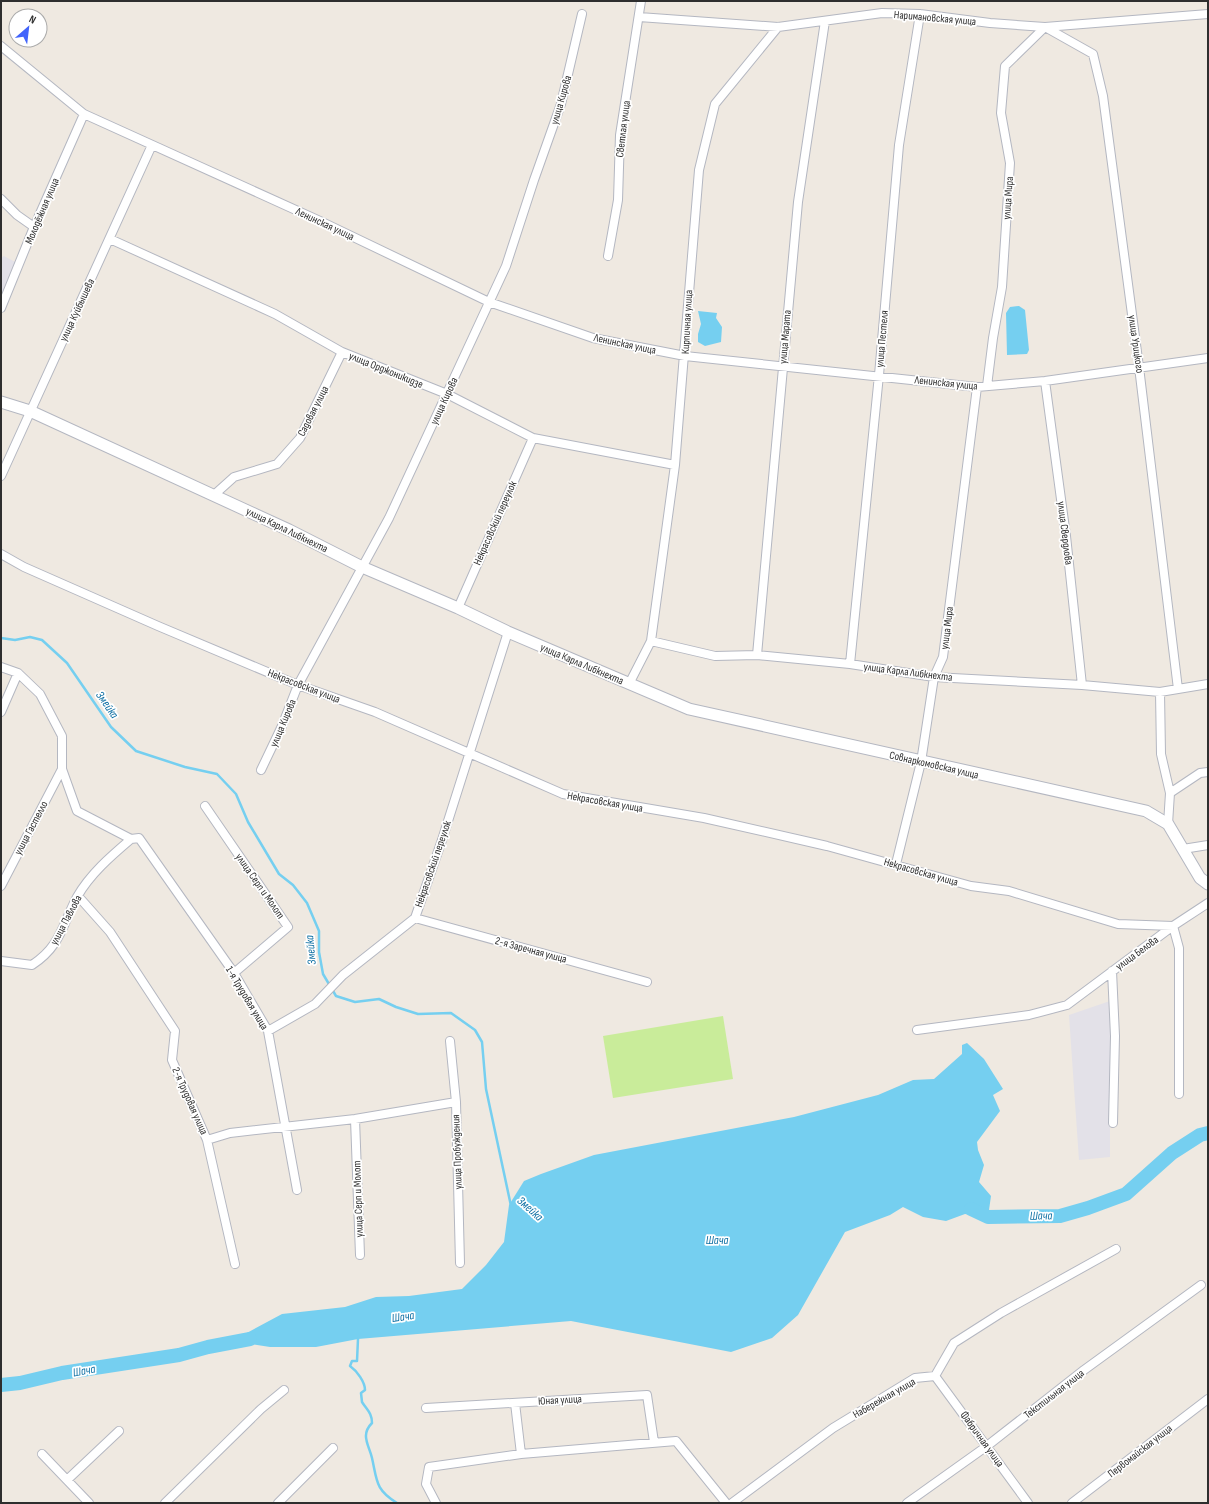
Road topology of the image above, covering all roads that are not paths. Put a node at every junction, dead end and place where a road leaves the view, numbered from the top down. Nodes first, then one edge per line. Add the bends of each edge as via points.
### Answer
1 (641, 1) edge
2 (582, 14) dead end
3 (920, 14) junction
4 (1208, 14) edge
5 (639, 17) junction
6 (824, 21) junction
7 (778, 27) junction
8 (1045, 27) junction
9 (1, 46) edge
10 (84, 114) junction
11 (152, 145) junction
12 (1, 199) edge
13 (34, 227) junction
14 (110, 239) junction
15 (608, 256) dead end
16 (489, 302) junction
17 (1, 308) edge
18 (342, 352) junction
19 (685, 356) junction
20 (1208, 358) edge
21 (782, 367) junction
22 (1139, 367) junction
23 (879, 375) junction
24 (1045, 381) junction
25 (987, 386) junction
26 (977, 387) junction
27 (447, 394) junction
28 (1, 402) edge
29 (30, 410) junction
30 (533, 438) junction
31 (675, 465) junction
32 (1, 476) edge
33 (214, 495) junction
34 (1, 554) edge
35 (362, 567) junction
36 (458, 608) junction
37 (508, 632) junction
38 (651, 641) junction
39 (757, 655) junction
40 (850, 664) junction
41 (1, 667) edge
42 (18, 673) junction
43 (934, 677) junction
44 (629, 684) junction
45 (1208, 684) edge
46 (298, 685) junction
47 (1082, 685) junction
48 (1178, 689) junction
49 (1160, 692) junction
50 (1, 712) edge
51 (469, 754) junction
52 (921, 762) junction
53 (62, 769) junction
54 (261, 770) dead end
55 (1208, 772) edge
56 (1170, 792) junction
57 (205, 806) dead end
58 (1168, 824) junction
59 (131, 839) junction
60 (1208, 845) edge
61 (1183, 849) junction
62 (896, 864) junction
63 (1208, 884) edge
64 (1, 886) edge
65 (78, 896) junction
66 (1208, 903) edge
67 (415, 918) junction
68 (1173, 926) junction
69 (1, 961) edge
70 (1112, 971) junction
71 (234, 973) junction
72 (647, 982) dead end
73 (917, 1030) dead end
74 (268, 1031) junction
75 (450, 1041) dead end
76 (1179, 1094) dead end
77 (456, 1102) junction
78 (355, 1119) junction
79 (1113, 1123) dead end
80 (286, 1126) junction
81 (207, 1140) junction
82 (297, 1190) dead end
83 (1116, 1249) dead end
84 (360, 1255) dead end
85 (460, 1263) dead end
86 (235, 1264) dead end
87 (1201, 1285) dead end
88 (935, 1376) junction
89 (284, 1390) dead end
90 (1208, 1399) edge
91 (515, 1403) junction
92 (426, 1408) dead end
93 (119, 1431) dead end
94 (654, 1442) junction
95 (987, 1446) junction
96 (333, 1448) dead end
97 (42, 1454) dead end
98 (521, 1454) junction
99 (67, 1480) junction
100 (89, 1503) edge
101 (165, 1503) edge
102 (278, 1503) edge
103 (436, 1503) edge
104 (726, 1503) edge
105 (732, 1503) edge
106 (907, 1503) edge
107 (1028, 1503) edge
108 (1072, 1503) edge

1 - 5 street, Светлая улица
2 - 16 street, улица Кирова via 561,104 509,259
3 - 6 street, Наримановская улица via 882,13
3 - 8 street, Наримановская улица
3 - 23 street, улица Пестеля via 899,145
4 - 8 street, Наримановская улица
5 - 7 street, Наримановская улица
5 - 15 street, Светлая улица via 620,135 618,200
6 - 7 street, Наримановская улица
6 - 21 street, улица Марата via 798,202
7 - 19 street, Кирпичная улица via 714,104 699,170 688,287
8 - 22 street, улица Урицкого via 1093,54 1103,96
8 - 25 street, улица Мира via 1005,66 1001,112 1010,163 1002,286
9 - 10 street, Ленинская улица
10 - 11 street, Ленинская улица
10 - 13 street, Молодёжная улица
11 - 14 street, улица Куйбышева
11 - 16 street, Ленинская улица via 320,221
12 - 13 street
13 - 17 street, Молодёжная улица
14 - 18 street, улица Орджоникидзе via 275,314
14 - 29 street, улица Куйбышева
16 - 19 street, Ленинская улица via 593,338
16 - 27 street, улица Кирова
18 - 27 street, улица Орджоникидзе
18 - 33 street, Садовая улица via 300,438 277,464 234,477
19 - 21 street, Ленинская улица
19 - 31 street, Кирпичная улица
20 - 22 street, Ленинская улица
21 - 23 street, Ленинская улица
21 - 39 street, улица Марата
22 - 24 street, Ленинская улица
22 - 48 street, улица Урицкого
23 - 26 street, Ленинская улица
23 - 40 street, улица Пестеля
24 - 25 street, Ленинская улица
24 - 47 street, улица Свердлова via 1066,536
25 - 26 street, Ленинская улица
26 - 43 street, улица Мира via 943,658
27 - 30 street, улица Орджоникидзе
27 - 35 street, улица Кирова
28 - 29 street, улица Карла Либкнехта
29 - 32 street, улица Куйбышева
29 - 33 street, улица Карла Либкнехта
30 - 31 street, улица Орджоникидзе
30 - 36 street, Некрасовский переулок
31 - 38 street, Кирпичная улица
33 - 35 street, улица Карла Либкнехта
34 - 46 street, Некрасовская улица via 24,567
35 - 36 street, улица Карла Либкнехта
35 - 46 street, улица Кирова
36 - 37 street, улица Карла Либкнехта
37 - 44 street, улица Карла Либкнехта
37 - 51 street, Некрасовский переулок
38 - 39 street, улица Карла Либкнехта via 715,656
38 - 44 street, улица Карла Либкнехта
39 - 40 street, улица Карла Либкнехта
40 - 43 street, улица Карла Либкнехта
41 - 42 street
42 - 50 street
42 - 53 street via 40,694 62,736
43 - 47 street, улица Карла Либкнехта
43 - 52 street, улица Мира
44 - 52 street, Совнаркомовская улица via 689,709
45 - 48 street, улица Карла Либкнехта
46 - 51 street, Некрасовская улица via 375,712
46 - 54 street, улица Кирова
47 - 49 street, улица Карла Либкнехта
48 - 49 street, улица Карла Либкнехта
49 - 56 street via 1161,754
51 - 62 street, Некрасовская улица via 563,794 704,818
51 - 67 street, Некрасовский переулок
52 - 58 street, Совнаркомовская улица via 1146,811
52 - 62 street, улица Мира
53 - 59 street via 77,811
53 - 64 street, улица Гастелло
55 - 56 street via 1200,773
56 - 58 street
57 - 71 street, улица Серп и Молот via 288,927
58 - 61 street, Совнаркомовская улица
59 - 65 street, улица Павлова via 101,865
59 - 71 street, 1-я Трудовая улица via 139,838
60 - 61 street
61 - 63 street, Совнаркомовская улица via 1200,878
62 - 68 street, Некрасовская улица via 971,886 1009,891 1118,924
65 - 69 street, улица Павлова via 57,942 45,957 32,966
65 - 81 street, 2-я Трудовая улица via 110,932 175,1031 172,1060
66 - 68 street, улица Белова
67 - 72 street, 2-я Заречная улица
67 - 74 street, Некрасовский переулок via 343,975 319,1000
68 - 70 street, улица Белова
68 - 76 street via 1179,948
70 - 73 street, улица Белова via 1067,1005 1029,1016
70 - 79 street via 1115,1036
71 - 74 street, 1-я Трудовая улица
74 - 80 street, 1-я Трудовая улица
75 - 77 street, улица Пробуждения
77 - 78 street
77 - 85 street, улица Пробуждения
78 - 80 street
78 - 84 street, улица Серп и Молот
80 - 81 street via 230,1133
80 - 82 street, 1-я Трудовая улица
81 - 86 street, 2-я Трудовая улица
83 - 88 street via 1001,1313 954,1343
87 - 95 street, Текстильная улица via 1084,1370
88 - 95 street, Фабричная улица
88 - 105 street, Набережная улица via 915,1378 833,1428
89 - 101 street via 261,1409
90 - 108 street, Первомайская улица
91 - 92 street, Юная улица
91 - 94 street, Юная улица via 647,1395
91 - 98 street
93 - 99 street
94 - 98 street
94 - 104 street via 676,1441
95 - 106 street, Текстильная улица
95 - 107 street, Фабричная улица
96 - 102 street
97 - 99 street
98 - 103 street via 430,1466 426,1484
99 - 100 street

